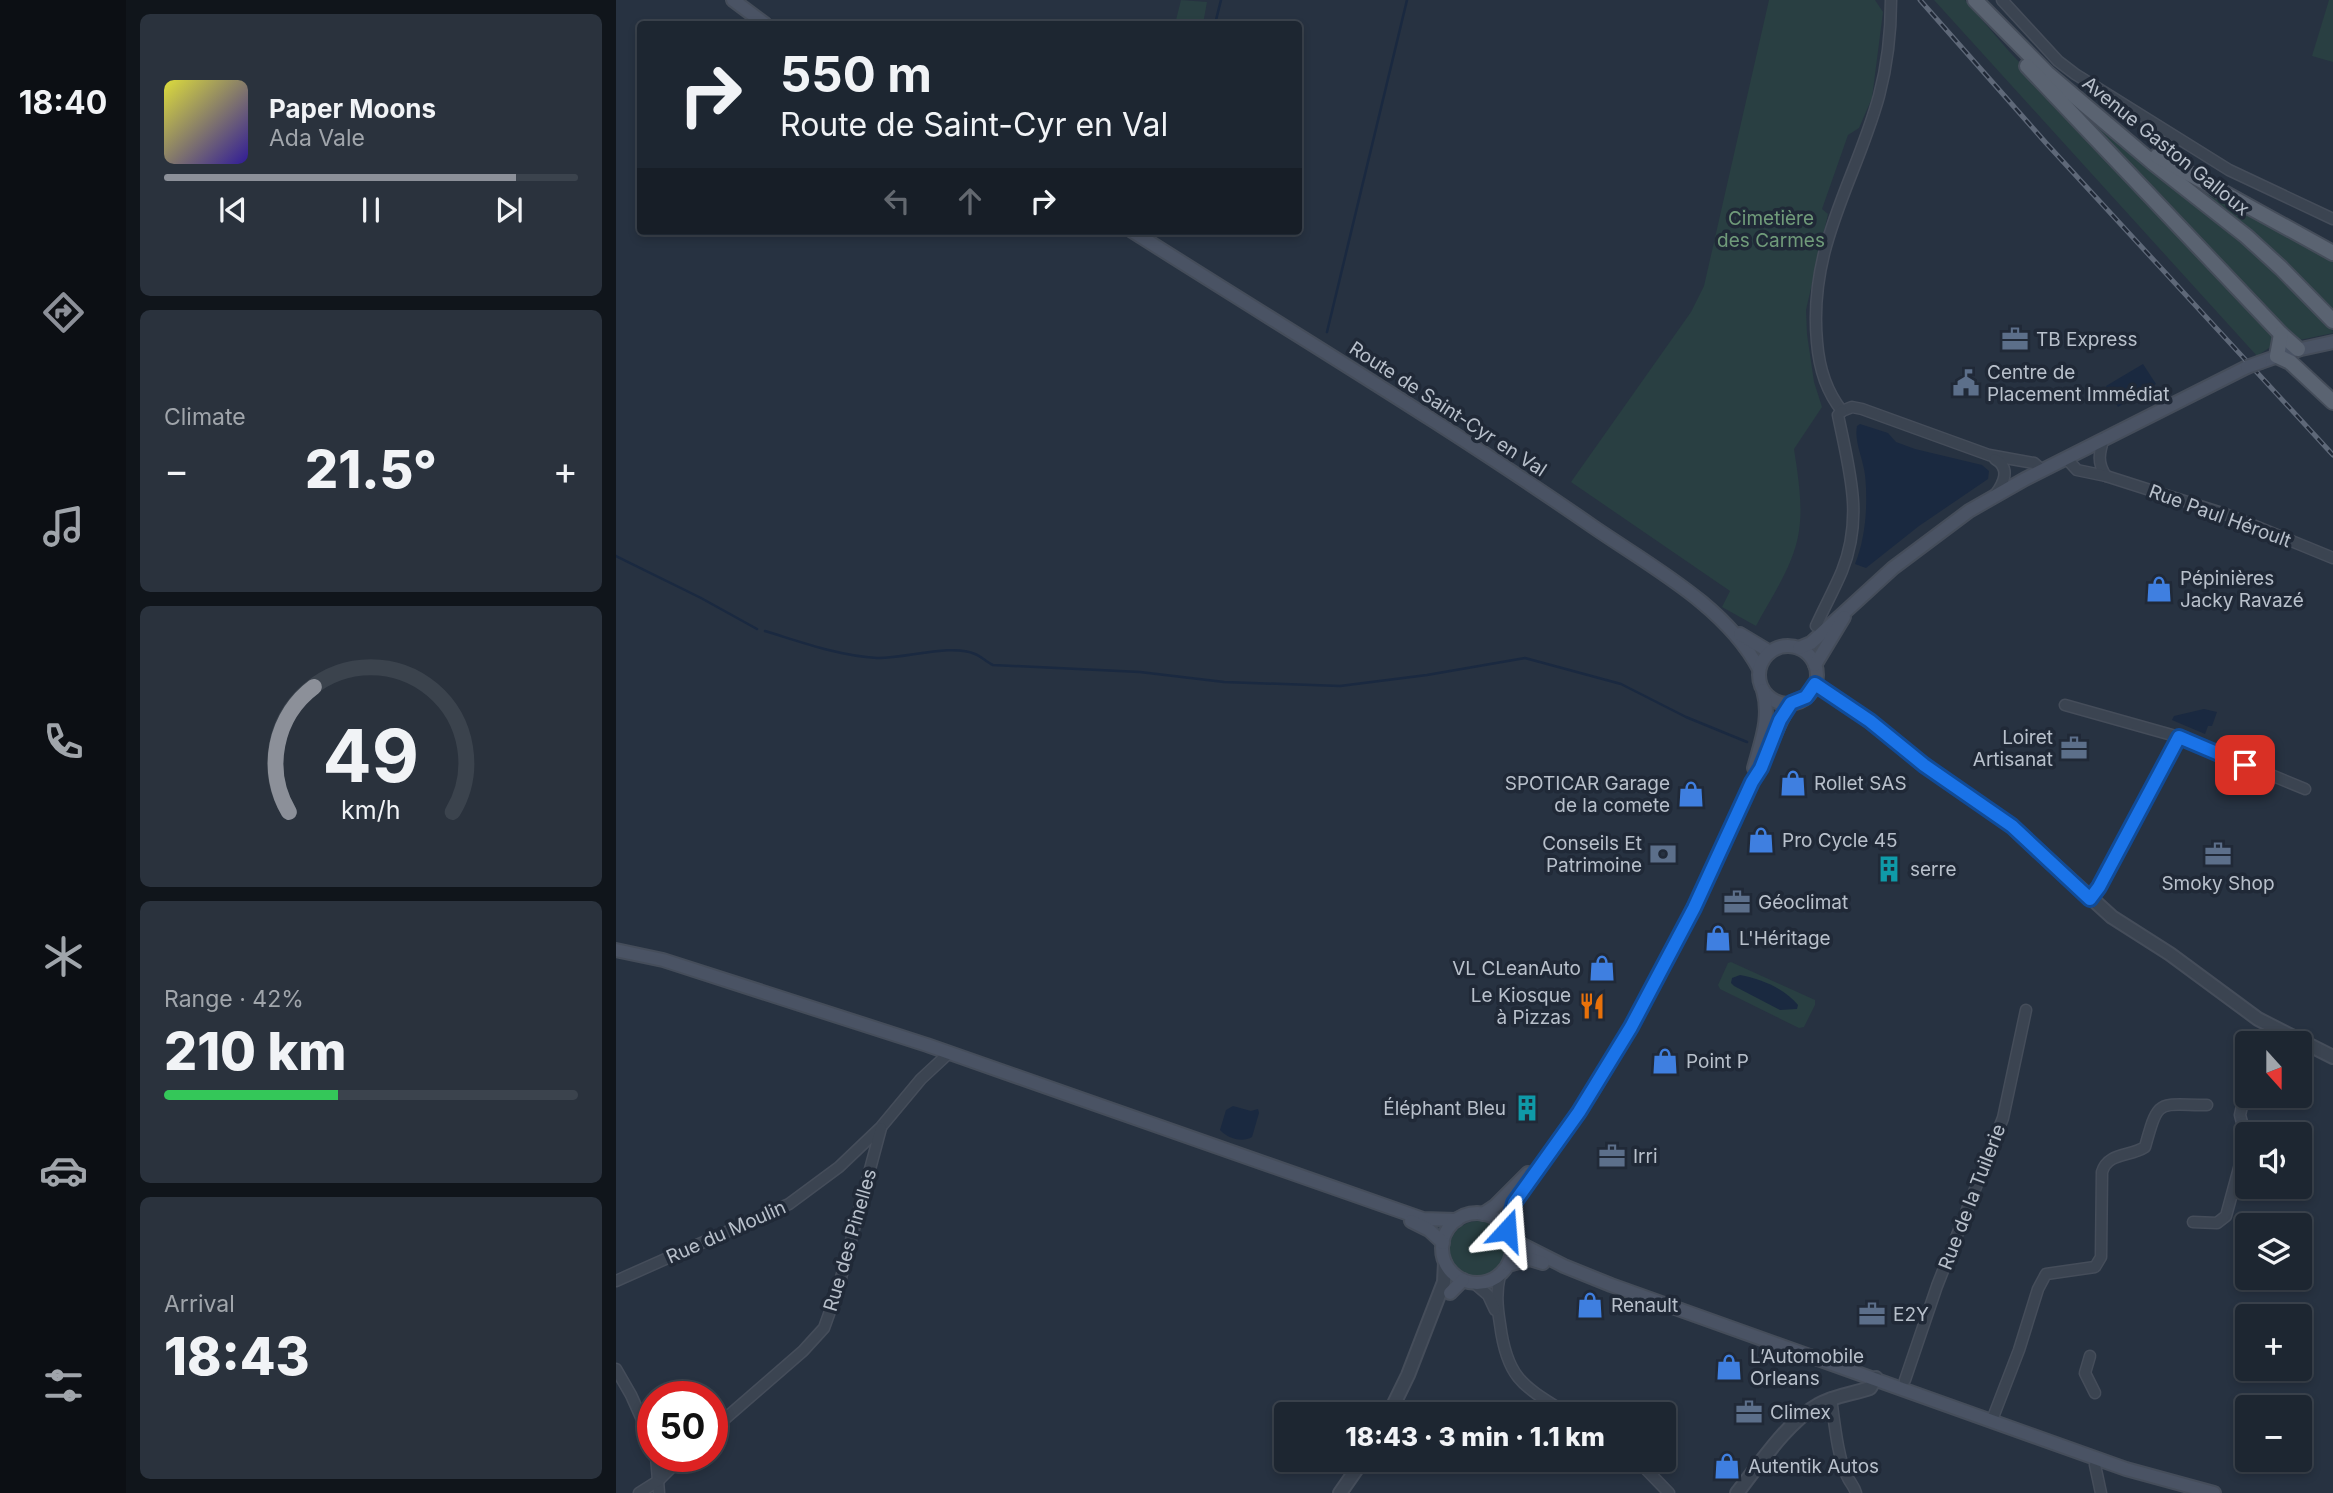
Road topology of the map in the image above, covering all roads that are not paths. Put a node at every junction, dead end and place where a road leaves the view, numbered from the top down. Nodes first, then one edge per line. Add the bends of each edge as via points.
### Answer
1 (733, 0) edge
2 (1891, 0) edge
3 (1975, 0) edge
4 (2002, 0) edge
5 (761, 21) edge
6 (2001, 28) junction
7 (2113, 130) junction
8 (2333, 219) edge
9 (1138, 235) edge
10 (2333, 253) edge
11 (2333, 321) edge
12 (2281, 334) junction
13 (2333, 342) edge
14 (2308, 347) junction
15 (2277, 356) junction
16 (2303, 373) junction
17 (2333, 402) edge
18 (1842, 411) junction
19 (2104, 438) junction
20 (1989, 455) junction
21 (2066, 458) junction
22 (2042, 470) junction
23 (2106, 476) junction
24 (1995, 495) junction
25 (2333, 558) edge
26 (1847, 611) junction
27 (1816, 626) dead end
28 (1735, 632) junction
29 (1798, 648) junction
30 (1770, 652) junction
31 (1815, 665) junction
32 (1759, 670) junction
33 (1815, 684) junction
34 (1763, 690) junction
35 (1791, 703) junction
36 (2065, 705) dead end
37 (2179, 737) junction
38 (1752, 782) junction
39 (2305, 789) dead end
40 (2090, 899) junction
41 (616, 950) edge
42 (2026, 1010) dead end
43 (2273, 1029) joint
44 (948, 1054) junction
45 (2333, 1057) edge
46 (2207, 1105) dead end
47 (2242, 1108) edge
48 (881, 1128) junction
49 (1544, 1159) junction
50 (1376, 1203) junction
51 (1483, 1214) junction
52 (1457, 1220) junction
53 (2193, 1222) dead end
54 (1509, 1234) junction
55 (1443, 1243) junction
56 (1522, 1253) junction
57 (1445, 1262) junction
58 (1504, 1270) junction
59 (616, 1282) edge
60 (1469, 1282) junction
61 (1450, 1293) joint
62 (1500, 1327) junction
63 (2090, 1356) dead end
64 (616, 1369) edge
65 (1410, 1371) junction
66 (1876, 1378) junction
67 (1905, 1380) dead end
68 (2095, 1393) dead end
69 (1831, 1398) junction
70 (1395, 1402) edge
71 (1548, 1402) edge
72 (637, 1408) edge
73 (728, 1416) edge
74 (1992, 1420) junction
75 (2097, 1458) junction
76 (657, 1472) edge
77 (667, 1472) edge
78 (1355, 1472) edge
79 (1648, 1472) edge
80 (658, 1481) junction
81 (639, 1493) edge
82 (659, 1493) edge
83 (1340, 1493) edge
84 (1668, 1493) edge
85 (1737, 1493) edge
86 (1856, 1493) edge
87 (2101, 1493) edge
88 (2214, 1493) edge

1 - 5 main road
2 - 18 street via 1879,95 1827,238 1815,305 1822,374
3 - 6 main road, Avenue Gaston Galloux
4 - 8 street via 2075,74 2228,170
6 - 7 main road, Avenue Gaston Galloux
6 - 12 main road via 2019,57
7 - 10 main road
7 - 11 main road, Avenue Gaston Galloux via 2246,236
9 - 28 main road, Route de Saint-Cyr en Val via 1465,439 1684,590
12 - 14 main road
12 - 15 main road
13 - 14 main road
14 - 15 main road
14 - 16 main road via 2300,362
15 - 16 main road
15 - 19 main road, bridge
16 - 17 main road
18 - 20 street via 1862,409
18 - 27 street via 1838,415 1849,456 1854,515 1842,570
19 - 21 main road
19 - 23 street via 2099,463
20 - 22 street via 2034,463
20 - 24 street via 2005,469
21 - 22 main road
21 - 23 street, Rue Paul Héroult via 2077,470
22 - 24 main road
23 - 25 street, Rue Paul Héroult via 2228,514
24 - 26 main road via 1912,553
26 - 29 main road via 1811,643
26 - 31 main road
28 - 30 main road, Route de Saint-Cyr en Val
28 - 32 main road, Route de Saint-Cyr en Val
29 - 30 main road via 1779,647
29 - 31 main road
30 - 32 main road
31 - 33 main road
32 - 34 main road
33 - 35 main road via 1806,697
33 - 40 street via 2012,826
34 - 35 main road via 1775,701
34 - 38 main road via 1768,719
35 - 38 main road
36 - 37 street
37 - 39 street
37 - 40 street
38 - 49 main road via 1694,908 1631,1027 1586,1103
40 - 43 street
41 - 44 main road via 663,960
42 - 67 street, Rue de la Tuilerie via 2003,1118
43 - 45 street
44 - 48 street, Rue du Moulin
44 - 50 main road
46 - 74 street via 2160,1107 2145,1147 2104,1165 2101,1257 2095,1267 2046,1274
47 - 53 street via 2245,1146 2226,1216 2217,1223
48 - 59 street, Rue du Moulin via 789,1205
48 - 73 street, Rue des Pinelles via 824,1328
49 - 51 main road
49 - 54 main road via 1514,1203
50 - 52 main road via 1423,1219
50 - 55 main road via 1429,1230
51 - 52 main road
51 - 54 main road
52 - 55 main road
54 - 56 main road
54 - 58 main road via 1511,1257
55 - 57 main road
56 - 58 main road
56 - 66 main road
57 - 60 main road
57 - 65 street via 1444,1282
58 - 60 main road via 1485,1282
58 - 62 street via 1497,1292
60 - 61 main road
60 - 62 street via 1488,1295
61 - 65 street
62 - 71 street via 1505,1356 1515,1374
63 - 68 street via 2085,1373
64 - 72 street
65 - 70 street
66 - 69 street via 1870,1388
66 - 74 main road
69 - 85 street via 1786,1433
69 - 86 street via 1834,1428
74 - 75 main road
75 - 87 street
75 - 88 main road
76 - 80 street
77 - 80 street
78 - 83 street
79 - 84 street
80 - 81 street
80 - 82 street

